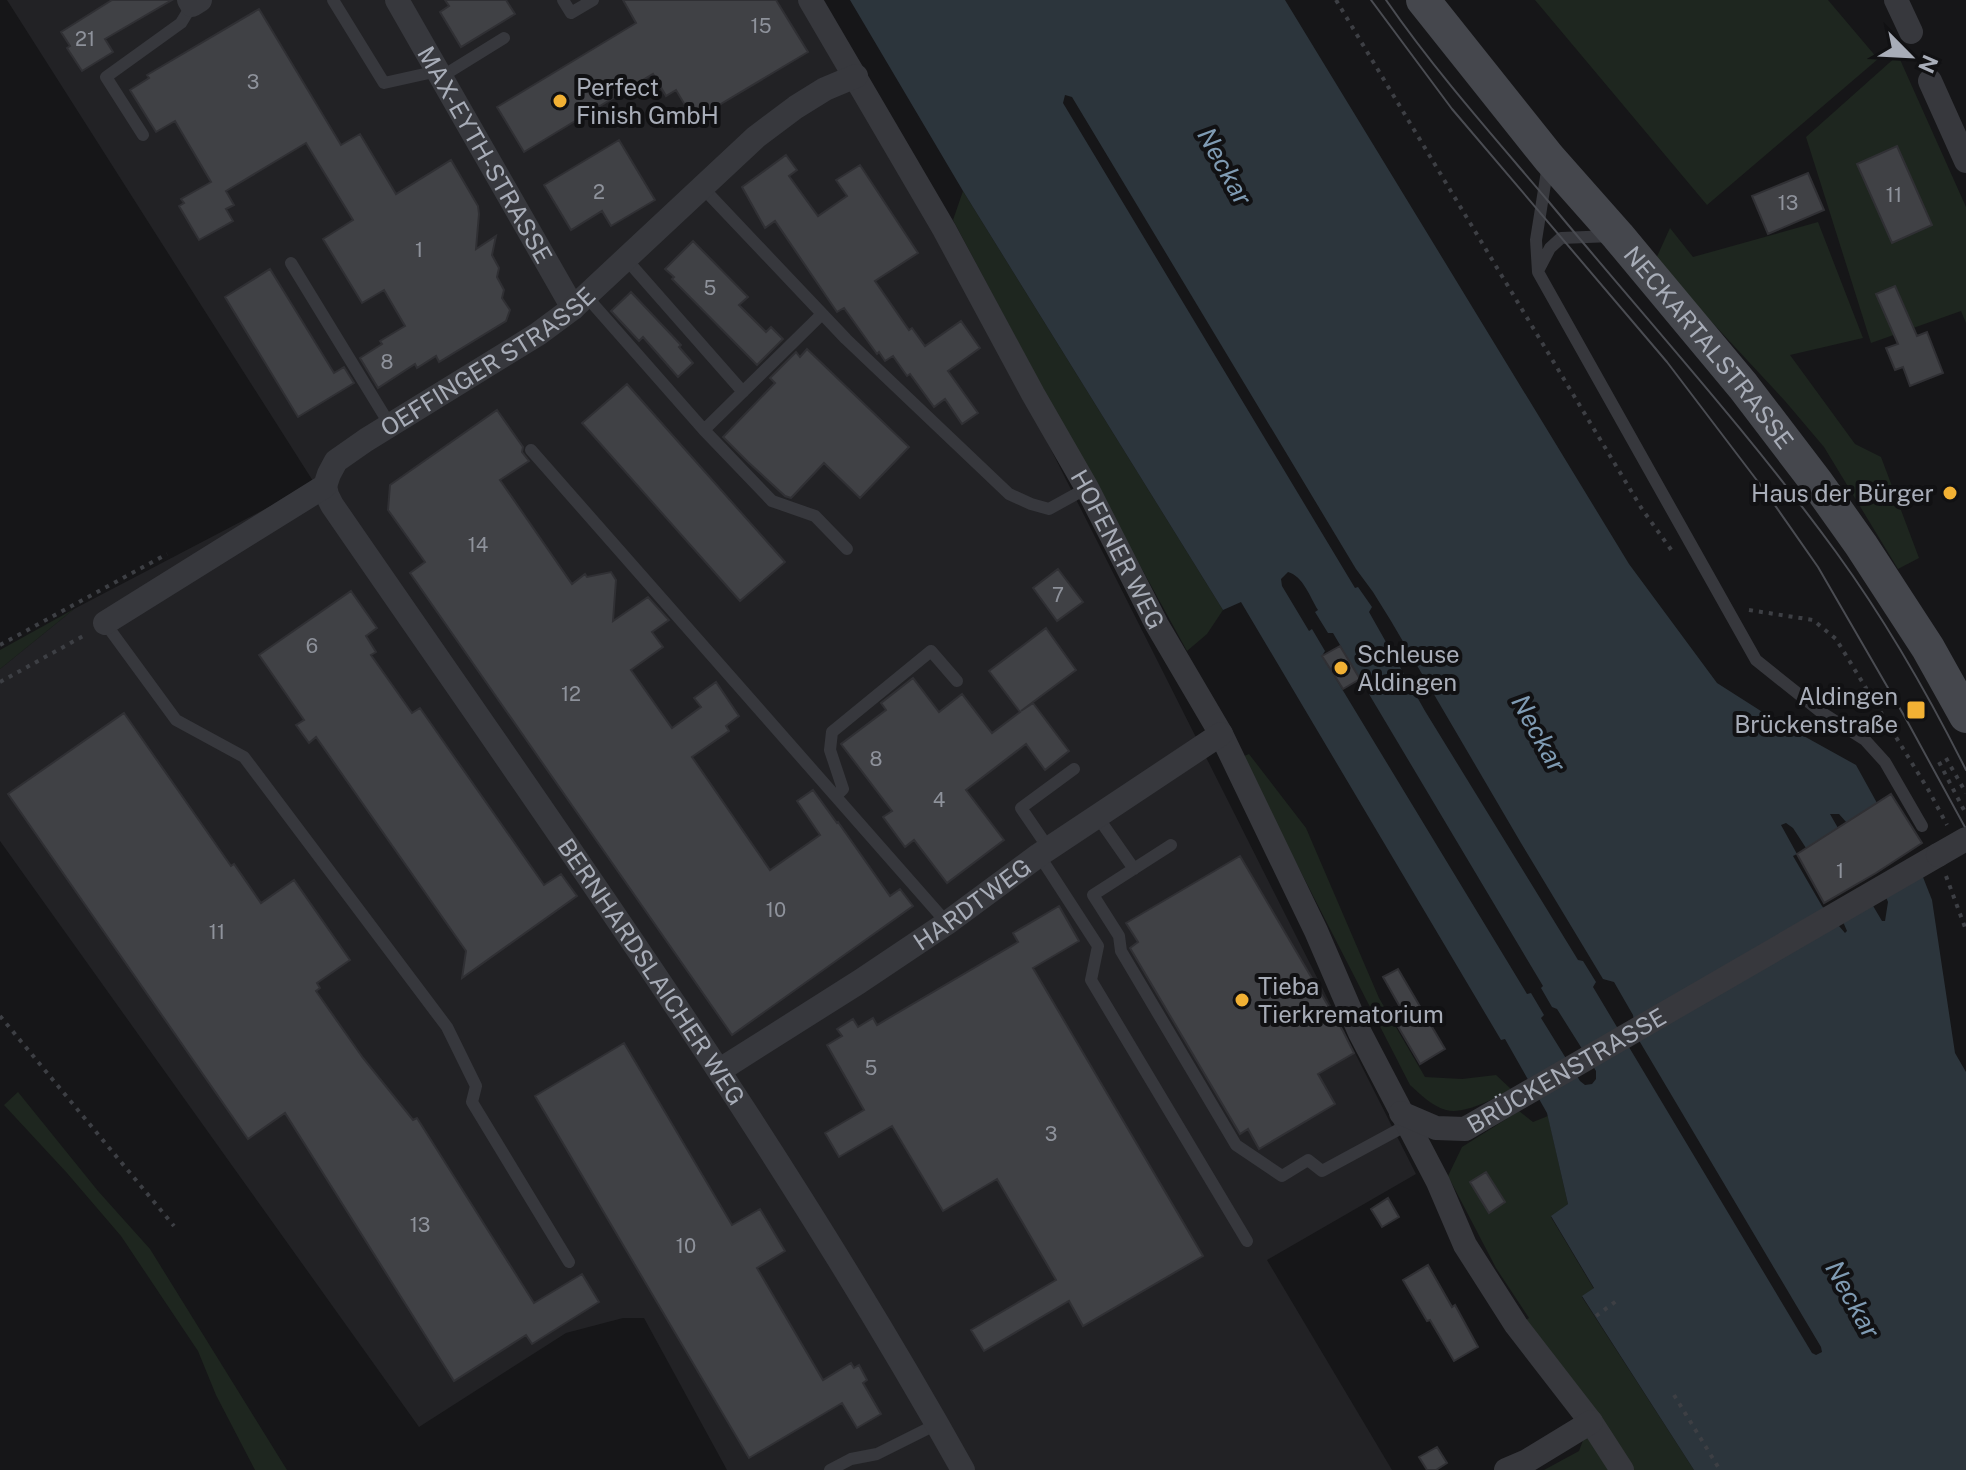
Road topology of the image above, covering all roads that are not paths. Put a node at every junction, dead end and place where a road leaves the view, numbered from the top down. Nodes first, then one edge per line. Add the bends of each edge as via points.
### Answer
1 (333, 0) edge
2 (397, 0) edge
3 (563, 0) edge
4 (593, 0) edge
5 (810, 0) edge
6 (1423, 0) edge
7 (1896, 0) edge
8 (194, 2) edge
9 (1911, 32) dead end
10 (504, 38) dead end
11 (440, 74) junction
12 (856, 76) junction
13 (1930, 81) dead end
14 (143, 135) dead end
15 (1549, 158) junction
16 (1966, 161) edge
17 (702, 187) junction
18 (1618, 236) junction
19 (626, 259) junction
20 (291, 263) dead end
21 (1538, 272) junction
22 (580, 302) junction
23 (822, 314) junction
24 (743, 392) junction
25 (390, 425) junction
26 (704, 430) junction
27 (531, 450) dead end
28 (325, 486) junction
29 (1087, 488) junction
30 (847, 549) dead end
31 (105, 623) joint
32 (957, 681) dead end
33 (1966, 716) edge
34 (1221, 734) junction
35 (1074, 769) dead end
36 (836, 796) junction
37 (1097, 816) junction
38 (1922, 826) dead end
39 (1966, 839) edge
40 (1171, 845) dead end
41 (1044, 852) junction
42 (1134, 869) junction
43 (947, 923) junction
44 (720, 1070) junction
45 (1404, 1119) junction
46 (1247, 1241) dead end
47 (569, 1262) dead end
48 (1591, 1422) junction
49 (937, 1424) junction
50 (830, 1470) edge
51 (963, 1470) edge
52 (1506, 1470) edge
53 (1622, 1470) edge

1 - 11 lane via 384,83
2 - 11 street, MAX-EYTH-STRASSE
3 - 4 lane via 571,13
5 - 12 street, HOFENER WEG
6 - 15 main road, NECKARTALSTRASSE
7 - 9 street
8 - 14 lane via 181,23 106,77
10 - 11 lane
11 - 22 street, MAX-EYTH-STRASSE
12 - 17 street, OEFFINGER STRASSE via 796,107
12 - 29 street, HOFENER WEG
13 - 16 street
15 - 18 main road, NECKARTALSTRASSE
15 - 21 lane via 1536,240
17 - 19 street, OEFFINGER STRASSE
17 - 23 lane
18 - 21 lane via 1561,238
18 - 33 main road, NECKARTALSTRASSE via 1817,483 1928,648
19 - 22 street, OEFFINGER STRASSE
19 - 24 lane
20 - 25 lane
21 - 38 lane via 1756,660 1865,740 1885,762
22 - 25 street, OEFFINGER STRASSE via 538,334
22 - 26 lane
23 - 24 lane
23 - 29 lane via 1009,494 1049,509
24 - 26 lane
25 - 28 street, OEFFINGER STRASSE via 336,461
26 - 30 lane via 772,501 815,516
27 - 36 lane
28 - 31 street, OEFFINGER STRASSE
28 - 44 street, BERNHARDSLAICHER WEG via 332,505
29 - 34 street, HOFENER WEG via 1157,625
31 - 47 lane via 176,720 244,757 447,1027 476,1086 472,1102
32 - 36 lane via 931,651 832,732 830,750 843,789
34 - 37 street, HARDTWEG
34 - 45 street, HOFENER WEG
35 - 41 lane via 1021,808
36 - 43 lane
37 - 41 street, HARDTWEG
37 - 42 lane
39 - 45 street, BRÜCKENSTRASSE, bridge via 1465,1129
40 - 42 lane
41 - 43 street, HARDTWEG
41 - 46 lane via 1098,946 1091,980
42 - 45 lane via 1093,895 1236,1145 1282,1176 1308,1160 1322,1171
43 - 44 street, HARDTWEG
44 - 49 street, BERNHARDSLAICHER WEG
45 - 48 street via 1465,1245 1516,1325
48 - 52 street
48 - 53 street
49 - 50 lane
49 - 51 street, BERNHARDSLAICHER WEG

